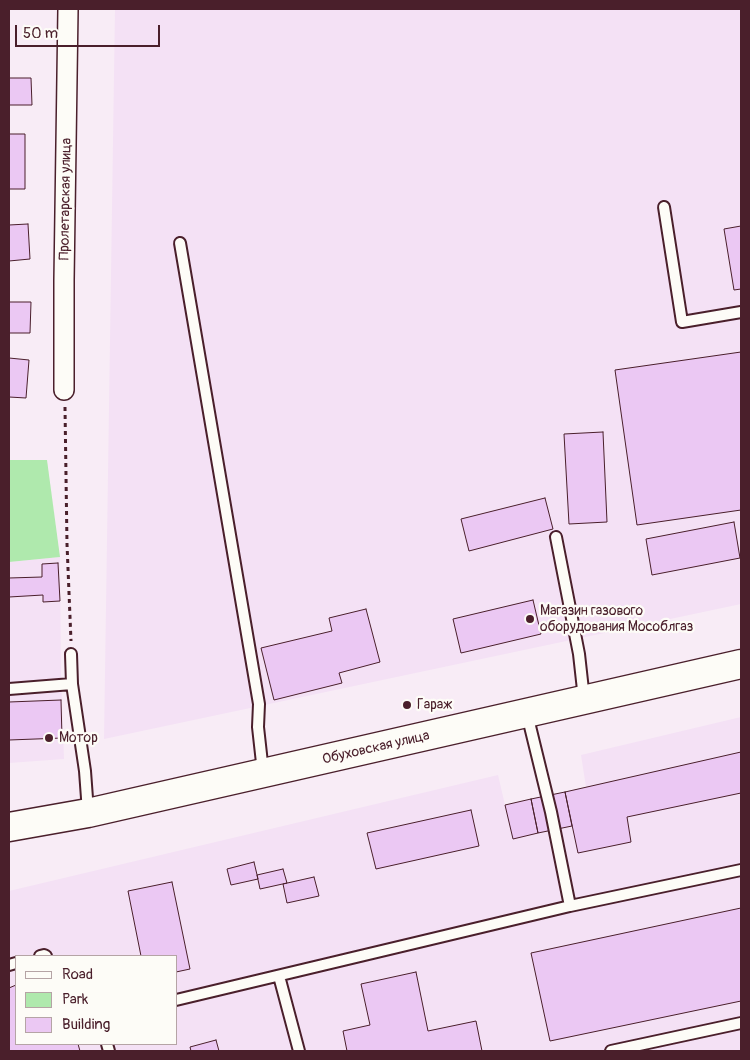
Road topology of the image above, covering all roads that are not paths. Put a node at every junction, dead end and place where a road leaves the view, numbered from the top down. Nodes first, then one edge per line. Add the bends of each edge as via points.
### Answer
1 (68, 9) edge
2 (664, 206) dead end
3 (180, 243) dead end
4 (741, 312) edge
5 (64, 390) road end
6 (556, 537) dead end
7 (71, 654) road end
8 (741, 664) edge
9 (72, 684) junction
10 (9, 689) edge
11 (584, 700) junction
12 (527, 713) junction
13 (263, 774) junction
14 (88, 813) junction
15 (9, 827) edge
16 (741, 870) edge
17 (570, 906) junction
18 (279, 976) junction
19 (178, 1000) edge
20 (741, 1023) edge
21 (299, 1051) edge
22 (610, 1051) edge

1 - 5 street, Пролетарская улица
2 - 4 lane via 682,322
3 - 13 lane via 259,704
6 - 11 lane via 579,654
7 - 9 lane
8 - 11 main road, Обуховская улица
9 - 10 lane
9 - 14 lane
11 - 12 main road, Обуховская улица
12 - 13 main road, Обуховская улица
12 - 17 lane
13 - 14 main road, Обуховская улица
14 - 15 main road, Обуховская улица
16 - 17 lane
17 - 18 lane
18 - 19 lane
18 - 21 lane
20 - 22 lane

